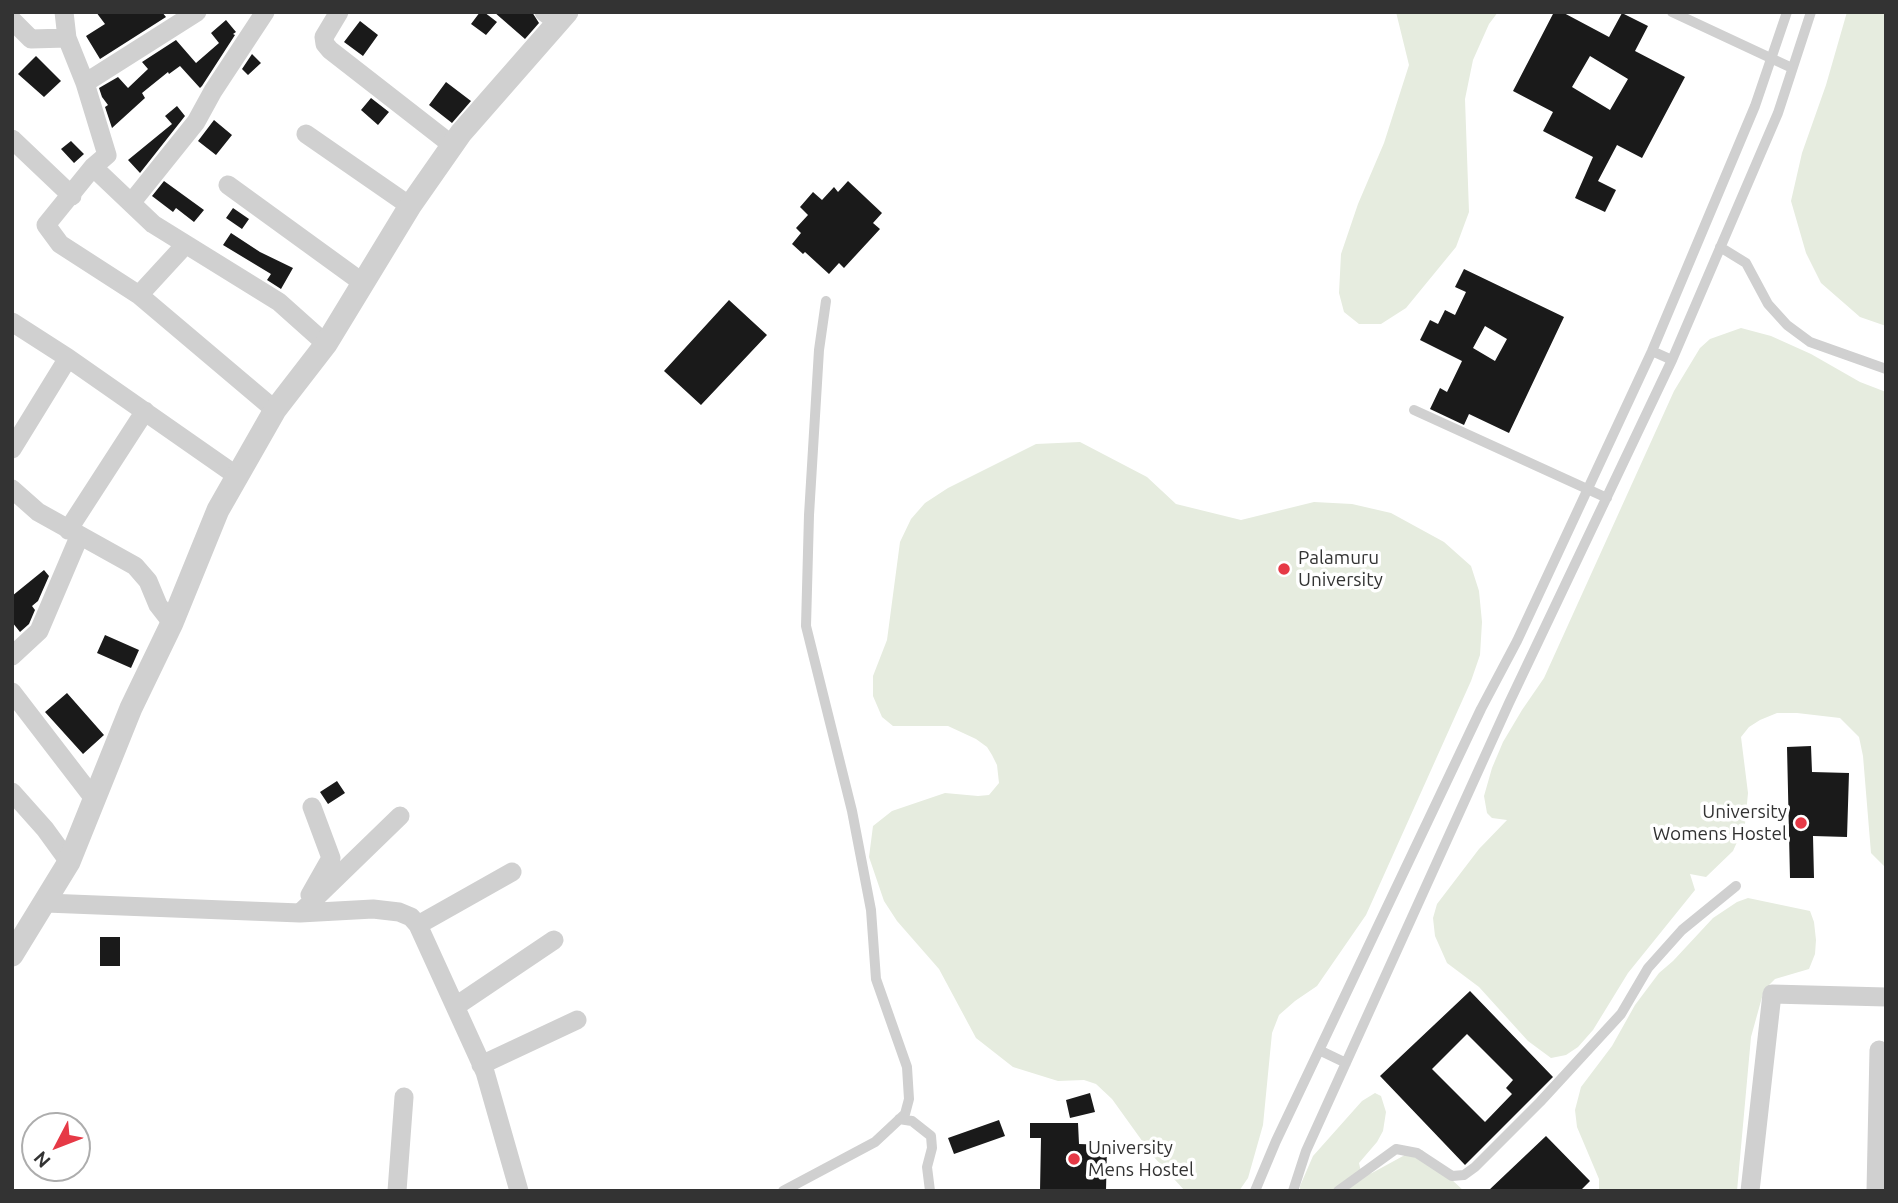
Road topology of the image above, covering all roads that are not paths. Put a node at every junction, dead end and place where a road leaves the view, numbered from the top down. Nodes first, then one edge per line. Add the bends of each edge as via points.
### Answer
1 (64, 12) edge
2 (197, 12) edge
3 (265, 12) edge
4 (339, 12) edge
5 (1672, 12) edge
6 (1787, 12) edge
7 (1811, 12) edge
8 (557, 16) edge
9 (12, 20) edge
10 (67, 38) junction
11 (1771, 60) junction
12 (1792, 68) junction
13 (85, 83) junction
14 (306, 134) dead end
15 (12, 139) edge
16 (452, 145) junction
17 (93, 167) junction
18 (228, 185) dead end
19 (72, 195) junction
20 (131, 203) junction
21 (410, 206) junction
22 (185, 246) junction
23 (1720, 247) junction
24 (363, 283) junction
25 (139, 295) junction
26 (826, 301) dead end
27 (12, 322) edge
28 (326, 344) junction
29 (1651, 351) junction
30 (68, 358) junction
31 (1672, 360) junction
32 (1886, 369) edge
33 (275, 410) junction
34 (1415, 410) dead end
35 (145, 411) junction
36 (12, 449) edge
37 (237, 476) junction
38 (12, 489) edge
39 (1586, 489) junction
40 (1607, 498) junction
41 (74, 533) junction
42 (172, 623) junction
43 (12, 656) edge
44 (12, 692) edge
45 (12, 792) edge
46 (95, 800) junction
47 (312, 807) dead end
48 (400, 816) dead end
49 (69, 862) junction
50 (512, 872) dead end
51 (1736, 886) dead end
52 (46, 903) junction
53 (300, 913) junction
54 (418, 925) junction
55 (554, 940) dead end
56 (13, 954) edge
57 (1886, 997) edge
58 (456, 1006) junction
59 (577, 1020) dead end
60 (1879, 1050) dead end
61 (1321, 1051) junction
62 (1346, 1063) junction
63 (481, 1065) junction
64 (404, 1097) dead end
65 (899, 1119) junction
66 (397, 1191) edge
67 (519, 1191) edge
68 (783, 1191) edge
69 (930, 1191) edge
70 (1255, 1191) edge
71 (1293, 1191) edge
72 (1338, 1191) edge
73 (1750, 1191) edge
74 (1877, 1191) edge

1 - 10 street
2 - 13 street
3 - 20 street via 196,122
4 - 16 street via 324,37 330,50
5 - 11 lane
6 - 11 lane
7 - 12 lane
8 - 16 street
9 - 10 street via 32,38
10 - 13 street
11 - 12 lane
11 - 29 lane
12 - 23 lane via 1778,113
13 - 17 street via 107,155
14 - 21 street
15 - 19 street
16 - 21 street
17 - 19 street
17 - 20 street
18 - 24 street
19 - 25 street via 46,225 60,244
20 - 22 street
21 - 24 street
22 - 25 street
22 - 28 street via 279,302
23 - 31 lane
23 - 32 lane via 1746,263 1768,304 1810,342
24 - 28 street
25 - 33 street
26 - 65 lane via 819,350 806,626 872,910 876,979 907,1067 909,1099
27 - 30 street
28 - 33 street
29 - 31 lane
29 - 39 lane
30 - 35 street
30 - 36 street
31 - 40 lane
33 - 37 street
34 - 39 lane
35 - 37 street
35 - 41 street
37 - 42 street via 218,510
38 - 41 street via 38,512
39 - 40 lane
39 - 61 lane
40 - 62 lane
41 - 42 street via 135,566
41 - 43 street via 38,632
42 - 46 street via 131,708
44 - 46 street
45 - 49 street
46 - 49 street
47 - 53 street via 331,858
48 - 53 street
49 - 52 street
50 - 54 street
51 - 72 lane via 1682,930 1648,968 1621,1014 1475,1167 1452,1176 1417,1153 1396,1149
52 - 53 street
52 - 56 street
53 - 54 street via 373,909 400,912
54 - 58 street
55 - 58 street
57 - 73 street via 1772,994
58 - 63 street
59 - 63 street
60 - 74 street
61 - 62 lane
61 - 70 lane
62 - 71 lane
63 - 67 street
64 - 66 street
65 - 68 lane via 875,1142
65 - 69 lane via 912,1121 931,1136

